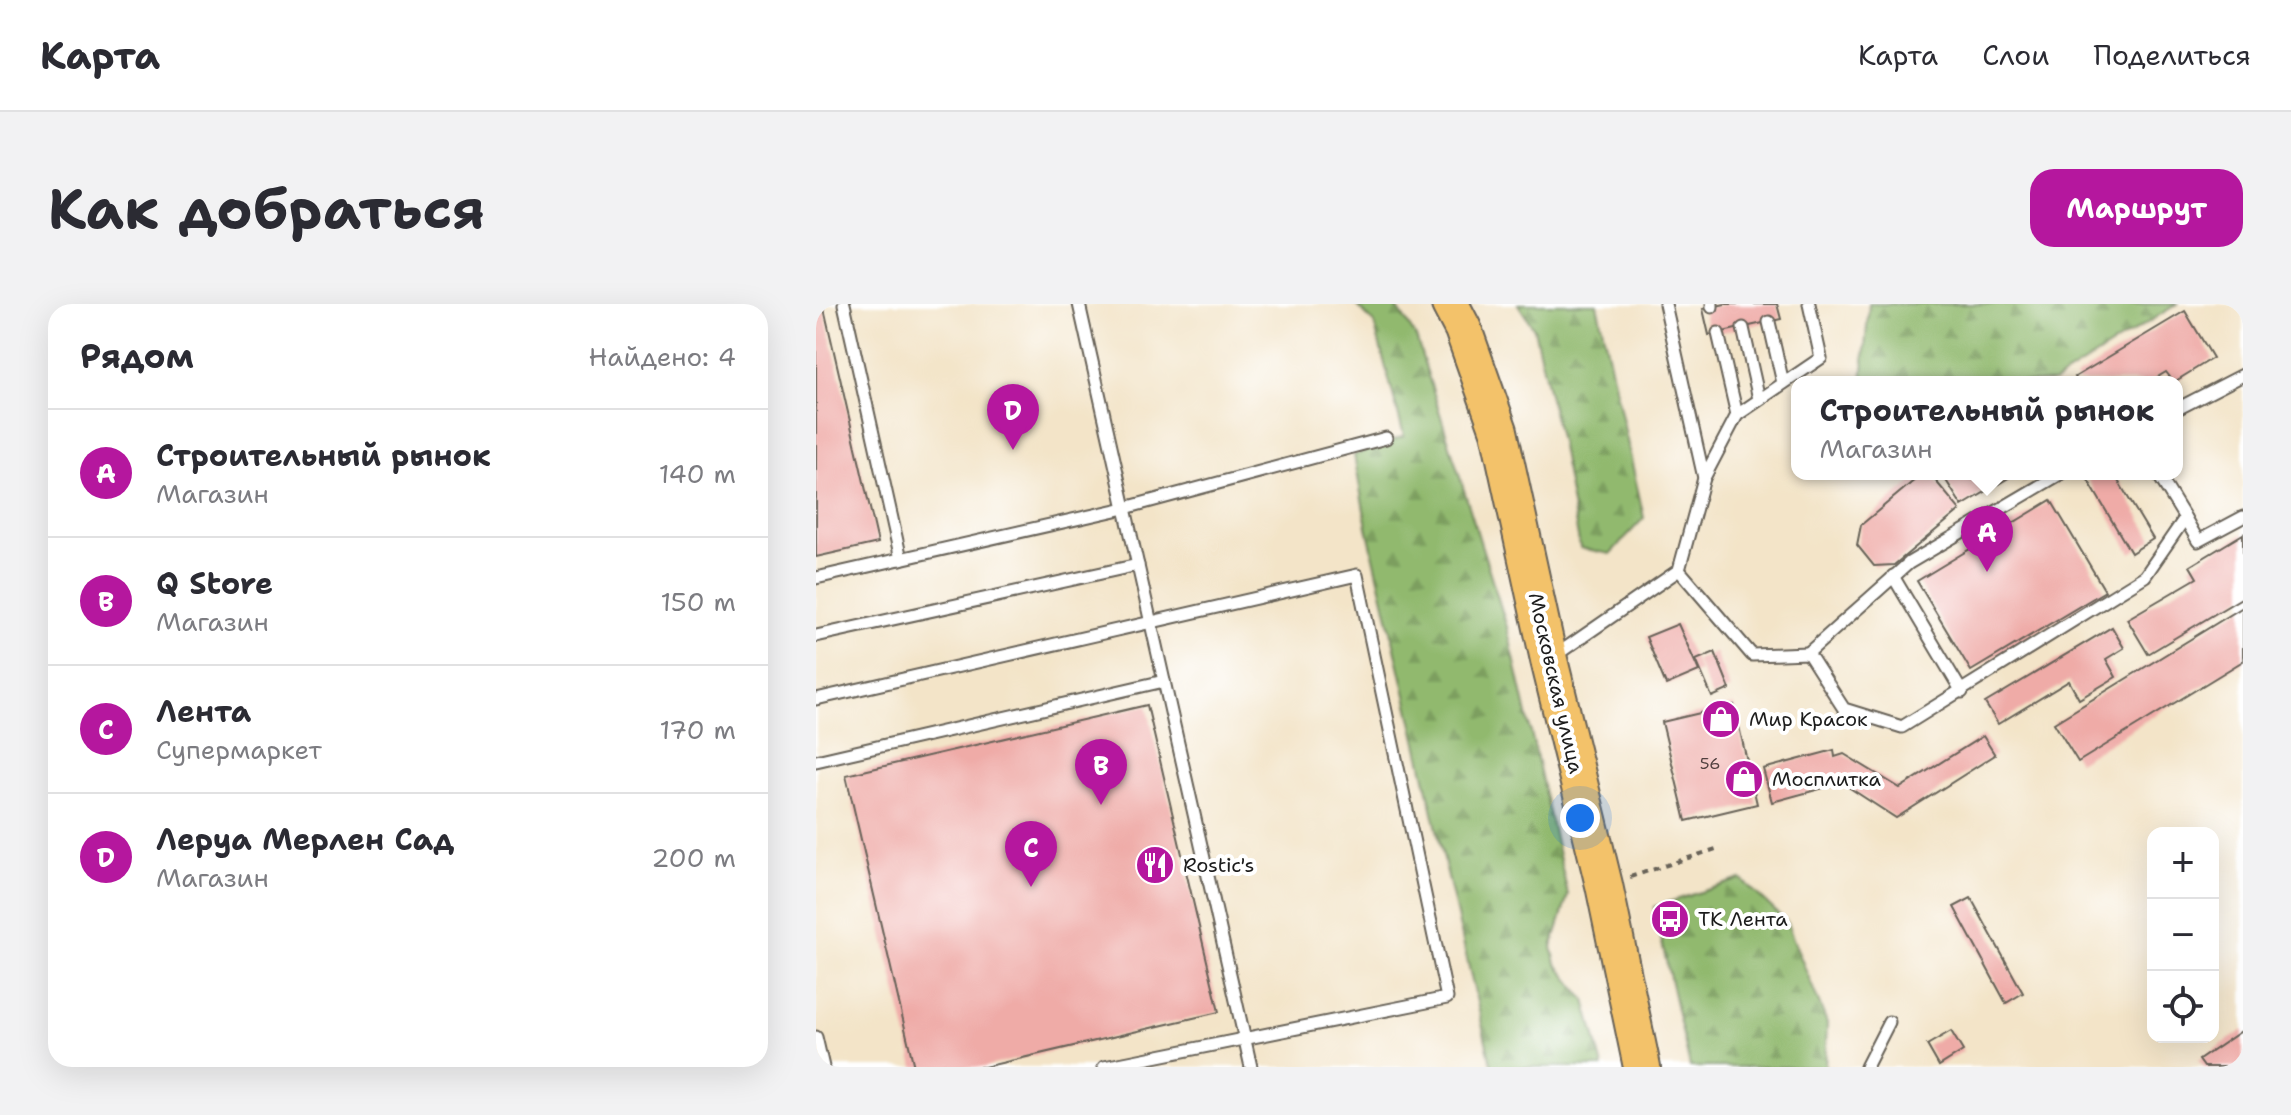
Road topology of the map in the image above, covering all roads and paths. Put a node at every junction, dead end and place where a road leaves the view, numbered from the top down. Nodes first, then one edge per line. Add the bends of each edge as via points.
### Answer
1 (844, 304) edge
2 (1079, 304) edge
3 (1450, 304) edge
4 (1665, 304) edge
5 (1809, 304) edge
6 (1769, 322) dead end
7 (1743, 328) dead end
8 (1718, 333) dead end
9 (2243, 375) edge
10 (1794, 376) edge
11 (1791, 378) edge
12 (1783, 383) junction
13 (1759, 399) junction
14 (2183, 406) edge
15 (1737, 415) junction
16 (1386, 438) dead end
17 (1704, 478) junction
18 (2050, 480) edge
19 (2162, 480) edge
20 (1125, 508) junction
21 (2243, 517) edge
22 (2185, 518) junction
23 (901, 559) junction
24 (1138, 565) junction
25 (1679, 570) junction
26 (1893, 576) junction
27 (816, 578) edge
28 (1151, 621) junction
29 (816, 636) edge
30 (1808, 653) junction
31 (1549, 660) junction
32 (1164, 681) junction
33 (1962, 692) junction
34 (816, 699) edge
35 (816, 761) edge
36 (1719, 848) dead end
37 (1604, 885) junction
38 (1889, 1022) dead end
39 (816, 1037) edge
40 (1245, 1037) junction
41 (823, 1067) edge
42 (1104, 1067) edge
43 (1251, 1067) edge
44 (1642, 1067) edge
45 (1866, 1067) edge

1 - 23 lane
2 - 20 lane
3 - 31 main road, Московская улица via 1499,431
4 - 17 lane
5 - 10 lane via 1821,358
6 - 12 lane
7 - 13 lane
8 - 15 lane
9 - 14 lane
11 - 12 lane
12 - 13 lane
13 - 15 lane
15 - 17 lane
16 - 20 lane
17 - 25 lane
18 - 26 lane
19 - 22 lane
20 - 23 lane
20 - 24 lane
21 - 22 lane via 2198,541
22 - 33 lane via 2145,576
23 - 27 lane
24 - 28 lane
24 - 29 lane
25 - 30 lane via 1752,655
25 - 31 lane
26 - 30 lane
26 - 33 lane
28 - 32 lane
28 - 34 lane
28 - 40 lane via 1357,575 1447,998
30 - 33 lane via 1844,709 1902,727
31 - 37 main road, Московская улица
32 - 35 lane
32 - 40 lane
36 - 37 path
37 - 44 main road, Московская улица
38 - 45 lane
39 - 41 lane
40 - 42 lane
40 - 43 lane

